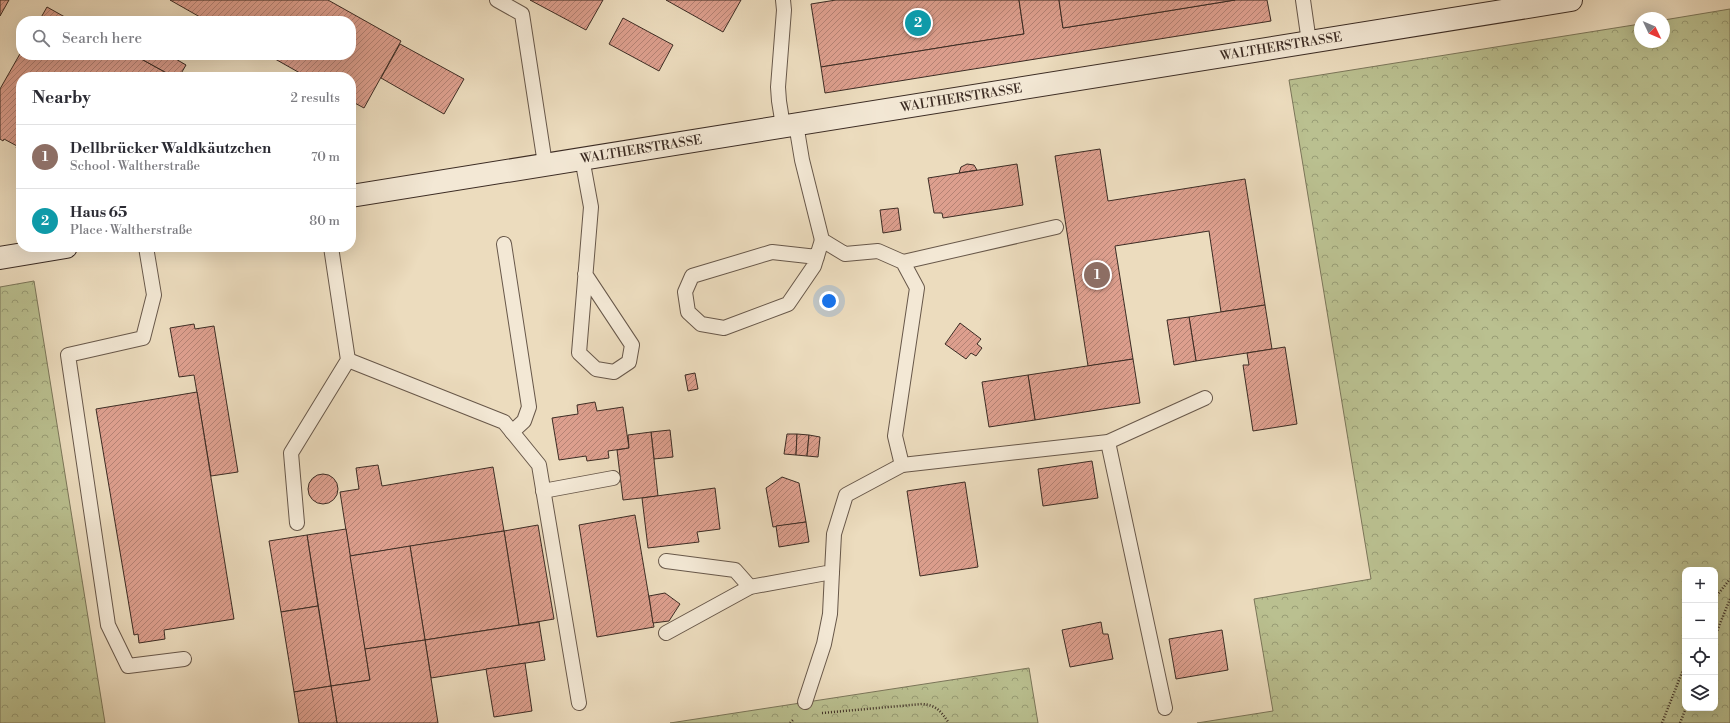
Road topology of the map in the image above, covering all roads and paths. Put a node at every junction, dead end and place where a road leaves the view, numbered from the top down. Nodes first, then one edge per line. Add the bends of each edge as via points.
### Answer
1 (496, 0) edge
2 (783, 0) edge
3 (1303, 0) edge
4 (1571, 0) edge
5 (1309, 42) junction
6 (789, 125) junction
7 (582, 158) junction
8 (545, 164) junction
9 (356, 195) edge
10 (1056, 227) dead end
11 (822, 240) junction
12 (504, 244) dead end
13 (36, 252) edge
14 (147, 252) edge
15 (332, 252) edge
16 (817, 257) junction
17 (0, 258) edge
18 (903, 262) junction
19 (585, 274) junction
20 (348, 360) junction
21 (1205, 398) dead end
22 (512, 432) junction
23 (1108, 442) junction
24 (902, 465) junction
25 (613, 478) dead end
26 (543, 491) junction
27 (297, 523) dead end
28 (666, 561) dead end
29 (832, 572) junction
30 (1730, 579) edge
31 (750, 587) junction
32 (1718, 594) edge
33 (1730, 599) edge
34 (1718, 629) edge
35 (666, 633) dead end
36 (184, 659) dead end
37 (1682, 673) edge
38 (805, 702) dead end
39 (579, 703) dead end
40 (1165, 708) dead end
41 (1685, 711) edge
42 (817, 713) dead end
43 (949, 723) edge
44 (1662, 723) edge
45 (1680, 723) edge

1 - 8 lane via 522,14
2 - 6 lane via 778,94
3 - 5 lane
4 - 5 street, WALTHERSTRASSE
5 - 6 street, WALTHERSTRASSE
6 - 7 street, WALTHERSTRASSE
6 - 11 lane via 802,160
7 - 8 street, WALTHERSTRASSE
7 - 19 lane via 591,207
8 - 9 street, WALTHERSTRASSE
10 - 18 lane
11 - 16 lane
11 - 18 lane via 846,254 878,251
12 - 22 lane via 529,407 524,421
13 - 17 street
14 - 36 lane via 154,295 143,338 68,356 108,625 128,666
15 - 20 lane
16 - 16 lane via 814,266 788,304 724,328 702,324 688,312 685,292 692,276 772,252
18 - 24 lane via 917,288 895,436
19 - 19 lane via 579,353 596,369 614,372 628,362 632,345
20 - 22 lane via 504,422
20 - 27 lane via 291,453
21 - 23 lane
22 - 26 lane via 539,465
23 - 24 lane
23 - 40 lane
24 - 29 lane via 846,495 834,534
25 - 26 lane
26 - 39 lane
28 - 31 lane via 735,570
29 - 31 lane
29 - 38 lane via 830,614 824,644
30 - 32 path
31 - 35 lane
33 - 34 path
37 - 44 path
41 - 45 path
42 - 43 path via 922,704 932,705

